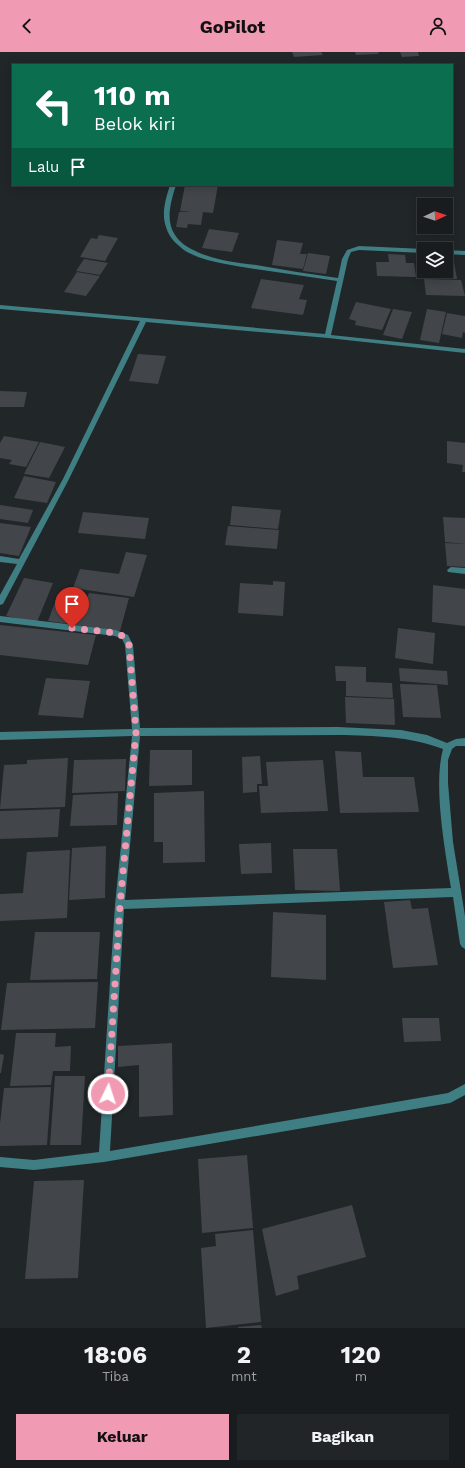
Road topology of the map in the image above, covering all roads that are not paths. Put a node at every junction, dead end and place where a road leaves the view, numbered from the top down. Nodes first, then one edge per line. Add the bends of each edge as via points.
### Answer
1 (173, 186) edge
2 (417, 251) edge
3 (453, 252) edge
4 (465, 253) edge
5 (340, 280) junction
6 (0, 307) edge
7 (144, 319) junction
8 (328, 336) junction
9 (465, 351) edge
10 (0, 559) edge
11 (21, 562) junction
12 (451, 570) dead end
13 (465, 571) edge
14 (0, 602) edge
15 (0, 619) edge
16 (136, 732) junction
17 (0, 736) edge
18 (465, 742) edge
19 (448, 747) junction
20 (456, 892) junction
21 (120, 905) junction
22 (465, 944) edge
23 (465, 1089) edge
24 (104, 1157) junction
25 (0, 1162) edge

1 - 5 street via 167,204 167,222 176,242 186,250 218,261
2 - 5 street via 353,249 347,254
3 - 4 street
5 - 8 street
6 - 7 street
7 - 8 street
7 - 11 street via 66,479
8 - 9 street
10 - 11 street
11 - 14 street
12 - 13 street
15 - 16 street via 116,633 125,637 129,645
16 - 17 street
16 - 19 street via 246,730 400,734 427,739
16 - 21 street
18 - 19 street via 453,743
19 - 20 street via 443,776
20 - 21 street
20 - 22 street
21 - 24 street
23 - 24 street via 443,1100
24 - 25 street via 34,1165

